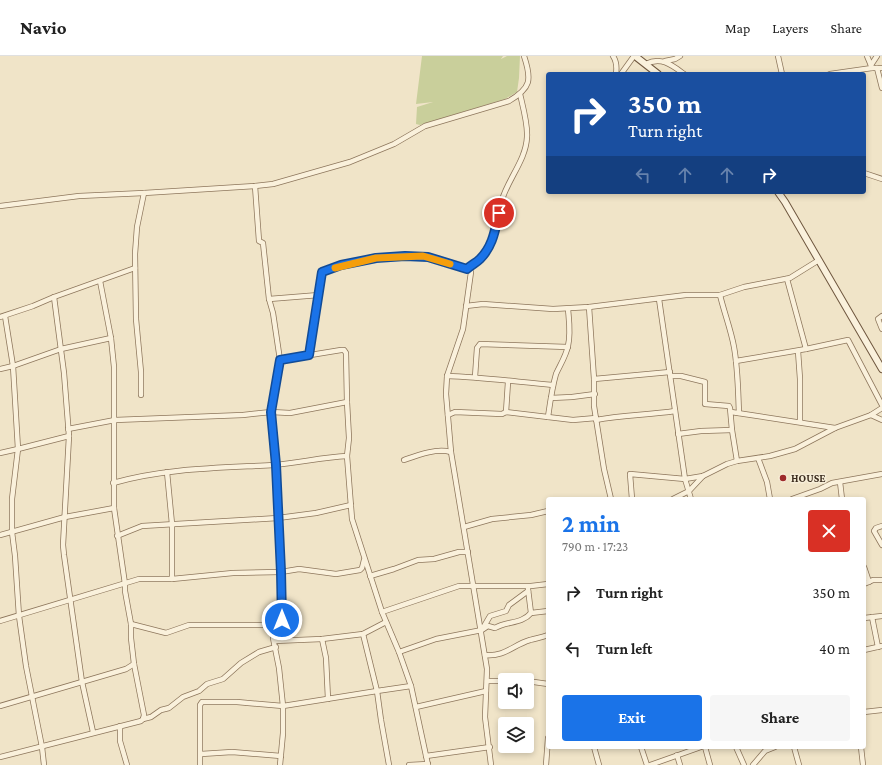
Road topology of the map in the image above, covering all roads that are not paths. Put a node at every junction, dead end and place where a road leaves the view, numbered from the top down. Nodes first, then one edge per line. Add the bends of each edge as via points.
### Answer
1 (524, 56) edge
2 (613, 56) edge
3 (634, 56) edge
4 (680, 56) edge
5 (778, 56) edge
6 (867, 56) edge
7 (877, 56) edge
8 (663, 62) junction
9 (646, 64) junction
10 (875, 67) edge
11 (616, 72) edge
12 (622, 72) edge
13 (656, 72) edge
14 (681, 72) edge
15 (782, 72) edge
16 (843, 72) edge
17 (882, 88) edge
18 (520, 94) junction
19 (866, 175) edge
20 (882, 179) edge
21 (255, 186) junction
22 (144, 194) junction
23 (779, 194) edge
24 (0, 206) edge
25 (819, 260) junction
26 (135, 268) junction
27 (467, 269) junction
28 (787, 279) junction
29 (100, 281) junction
30 (319, 295) junction
31 (720, 295) junction
32 (54, 297) junction
33 (269, 299) junction
34 (659, 299) junction
35 (466, 306) junction
36 (589, 307) junction
37 (568, 308) junction
38 (5, 316) junction
39 (882, 316) edge
40 (0, 317) edge
41 (882, 330) edge
42 (111, 338) junction
43 (568, 347) junction
44 (61, 349) junction
45 (806, 349) junction
46 (798, 351) junction
47 (309, 355) junction
48 (280, 360) junction
49 (736, 361) junction
50 (13, 366) junction
51 (0, 369) edge
52 (882, 369) edge
53 (670, 374) junction
54 (447, 376) junction
55 (475, 377) junction
56 (594, 379) junction
57 (508, 382) junction
58 (553, 385) junction
59 (595, 394) junction
60 (141, 395) dead end
61 (551, 398) junction
62 (347, 402) junction
63 (882, 405) edge
64 (882, 408) edge
65 (675, 411) junction
66 (271, 412) junction
67 (506, 412) junction
68 (731, 412) junction
69 (739, 413) junction
70 (871, 415) junction
71 (448, 416) junction
72 (548, 417) junction
73 (596, 419) junction
74 (115, 420) junction
75 (882, 420) edge
76 (800, 422) junction
77 (835, 428) junction
78 (68, 429) junction
79 (732, 430) junction
80 (678, 434) junction
81 (68, 436) junction
82 (18, 449) junction
83 (0, 452) edge
84 (451, 452) junction
85 (347, 456) junction
86 (758, 458) junction
87 (404, 460) dead end
88 (737, 461) junction
89 (276, 465) junction
90 (167, 472) junction
91 (882, 474) edge
92 (703, 476) junction
93 (685, 479) junction
94 (840, 482) junction
95 (114, 483) junction
96 (689, 491) junction
97 (611, 497) edge
98 (632, 497) edge
99 (677, 497) edge
100 (690, 497) edge
101 (770, 497) edge
102 (798, 497) edge
103 (842, 497) edge
104 (351, 505) junction
105 (114, 508) junction
106 (546, 511) edge
107 (65, 517) junction
108 (278, 518) junction
109 (172, 524) junction
110 (882, 526) edge
111 (464, 527) junction
112 (12, 532) junction
113 (0, 535) edge
114 (117, 536) junction
115 (882, 544) edge
116 (468, 552) junction
117 (364, 558) junction
118 (281, 572) junction
119 (866, 573) edge
120 (370, 576) junction
121 (172, 579) junction
122 (882, 580) edge
123 (869, 582) junction
124 (866, 583) edge
125 (125, 584) junction
126 (546, 584) edge
127 (474, 586) junction
128 (528, 589) junction
129 (70, 600) junction
130 (546, 611) edge
131 (382, 612) junction
132 (531, 613) junction
133 (19, 616) junction
134 (882, 616) edge
135 (866, 618) edge
136 (872, 618) junction
137 (0, 621) edge
138 (386, 622) junction
139 (131, 624) junction
140 (279, 624) junction
141 (482, 630) junction
142 (363, 634) junction
143 (546, 636) edge
144 (322, 639) junction
145 (274, 641) junction
146 (880, 646) edge
147 (276, 647) junction
148 (866, 650) edge
149 (399, 652) junction
150 (485, 656) junction
151 (134, 664) junction
152 (487, 681) junction
153 (498, 681) edge
154 (82, 682) junction
155 (534, 682) edge
156 (546, 684) edge
157 (411, 686) junction
158 (377, 691) junction
159 (486, 691) junction
160 (32, 697) junction
161 (328, 699) junction
162 (0, 706) edge
163 (283, 706) junction
164 (416, 707) junction
165 (882, 710) edge
166 (866, 712) edge
167 (143, 719) junction
168 (120, 726) junction
169 (93, 732) junction
170 (42, 747) junction
171 (490, 748) junction
172 (547, 749) edge
173 (595, 749) edge
174 (642, 749) edge
175 (695, 749) edge
176 (706, 749) edge
177 (737, 749) edge
178 (770, 749) edge
179 (795, 749) edge
180 (861, 749) edge
181 (201, 754) junction
182 (677, 755) junction
183 (281, 756) junction
184 (426, 756) junction
185 (0, 757) edge
186 (428, 764) edge
187 (44, 765) edge
188 (127, 765) edge
189 (200, 765) edge
190 (280, 765) edge
191 (390, 765) edge
192 (409, 765) edge
193 (491, 765) edge
194 (546, 765) edge
195 (599, 765) edge
196 (647, 765) edge
197 (650, 765) edge
198 (680, 765) edge
199 (710, 765) edge
200 (744, 765) edge
201 (753, 765) edge
202 (799, 765) edge
203 (863, 765) edge

1 - 18 street via 528,83
2 - 11 street
3 - 9 main road
3 - 12 street
4 - 8 street
5 - 15 street
6 - 10 street
7 - 10 street
8 - 9 street via 657,60
8 - 14 street
9 - 13 main road
10 - 16 street
10 - 17 street
18 - 21 street via 509,100 425,126 390,146 350,162 281,182
18 - 27 street via 527,137 524,148 502,199 488,250
19 - 20 street
21 - 22 street
21 - 33 street via 259,241 263,243
22 - 24 street via 66,197
22 - 26 street via 137,227
23 - 25 main road
25 - 28 street
25 - 52 main road
26 - 29 street
26 - 60 street via 136,319 142,372
27 - 30 street via 423,256 376,258 341,265 322,272
27 - 35 street via 471,276
28 - 31 street via 744,287
28 - 45 street
29 - 32 street
29 - 42 street
30 - 33 street
30 - 47 street
31 - 34 street via 686,295
31 - 49 street
32 - 38 street
32 - 44 street
33 - 48 street
34 - 36 street
34 - 53 street
35 - 37 street via 483,304 553,310
35 - 54 street via 462,334
36 - 37 street
36 - 56 street
37 - 43 street
38 - 40 street
38 - 50 street
39 - 41 street via 878,319
42 - 44 street
42 - 74 street
43 - 55 street via 480,344 477,348
43 - 58 street
44 - 50 street
44 - 78 street
45 - 46 street
45 - 63 street via 848,340
46 - 49 street
46 - 76 street
47 - 48 street
47 - 62 street via 344,350
48 - 66 street
49 - 69 street
50 - 51 street
50 - 82 street
53 - 56 street
53 - 65 street
53 - 68 street via 705,382 705,404 728,406
54 - 55 street
54 - 71 street
55 - 57 street
56 - 59 street
57 - 58 street
57 - 67 street
58 - 61 street
59 - 61 street
59 - 73 street
61 - 72 street
62 - 66 street via 290,413
62 - 85 street
64 - 70 street
65 - 73 street
65 - 80 street
66 - 74 street
66 - 89 street
67 - 71 street via 455,412
67 - 72 street
68 - 69 street
68 - 79 street
69 - 76 street
70 - 75 street
70 - 77 street
71 - 84 street
72 - 73 street
73 - 97 street
74 - 78 street
74 - 95 street
76 - 77 street
77 - 86 street via 795,449
78 - 81 street
79 - 80 street
79 - 88 street
80 - 93 street
81 - 82 street
81 - 107 street
82 - 83 street
82 - 112 street
84 - 87 street via 438,451
84 - 111 street
85 - 89 street
85 - 104 street
86 - 88 street
86 - 101 street
88 - 92 street
89 - 90 street
89 - 108 street
90 - 95 street
90 - 109 street
91 - 94 street
92 - 93 street
92 - 96 street
93 - 96 street
93 - 98 street via 630,474
94 - 102 street
94 - 103 street
95 - 105 street
96 - 99 street
96 - 100 street
104 - 108 street
104 - 117 street via 355,532
105 - 107 street
105 - 114 street
106 - 111 street via 492,519
107 - 112 street
107 - 129 street via 64,545
108 - 109 street
108 - 118 street
109 - 114 street via 142,526
109 - 121 street
110 - 115 street via 874,531
111 - 116 street
112 - 113 street
112 - 133 street
114 - 125 street
116 - 120 street via 418,560
116 - 127 street
117 - 118 street via 360,570 341,574 305,569
117 - 120 street
118 - 121 street via 233,573
118 - 140 street via 282,620
119 - 123 street
120 - 131 street
121 - 125 street via 144,579
122 - 123 street
123 - 124 street
125 - 129 street
125 - 139 street via 124,591
126 - 128 street
127 - 128 street
127 - 131 street via 459,586
127 - 141 street
128 - 132 street
128 - 141 street via 509,605 506,611 490,616
129 - 133 street
129 - 154 street
130 - 132 street
131 - 138 street
132 - 141 street via 514,623 495,628 488,626
133 - 137 street
133 - 160 street
134 - 136 street
135 - 136 street
136 - 146 street
138 - 142 street
138 - 149 street
139 - 140 street via 166,633 189,625
139 - 151 street
140 - 145 street
141 - 149 street via 436,639
141 - 150 street
142 - 144 street
142 - 158 street
143 - 150 street via 530,640 504,653
144 - 145 street
144 - 161 street via 326,658
145 - 147 street
146 - 148 street
147 - 163 street
147 - 167 street via 259,652 223,678 182,697 169,708
149 - 157 street
150 - 152 street
151 - 154 street via 126,669
151 - 167 street
152 - 153 street
152 - 159 street
154 - 160 street
154 - 169 street
155 - 156 street
157 - 158 street
157 - 164 street
158 - 161 street
158 - 191 street
159 - 164 street
159 - 171 street via 485,718
160 - 162 street
160 - 170 street
161 - 163 street
163 - 181 street via 202,702
163 - 183 street
164 - 184 street
165 - 166 street
167 - 168 street
168 - 169 street
168 - 188 street via 120,741
169 - 170 street
170 - 185 street
170 - 187 street
171 - 184 street
171 - 193 street
172 - 194 street
173 - 195 street
174 - 196 street
175 - 182 street
176 - 199 street
177 - 200 street
178 - 201 street
179 - 202 street
180 - 203 street
181 - 183 street via 232,752
181 - 189 street
182 - 197 street
182 - 198 street
183 - 190 street
184 - 186 street
186 - 192 street

